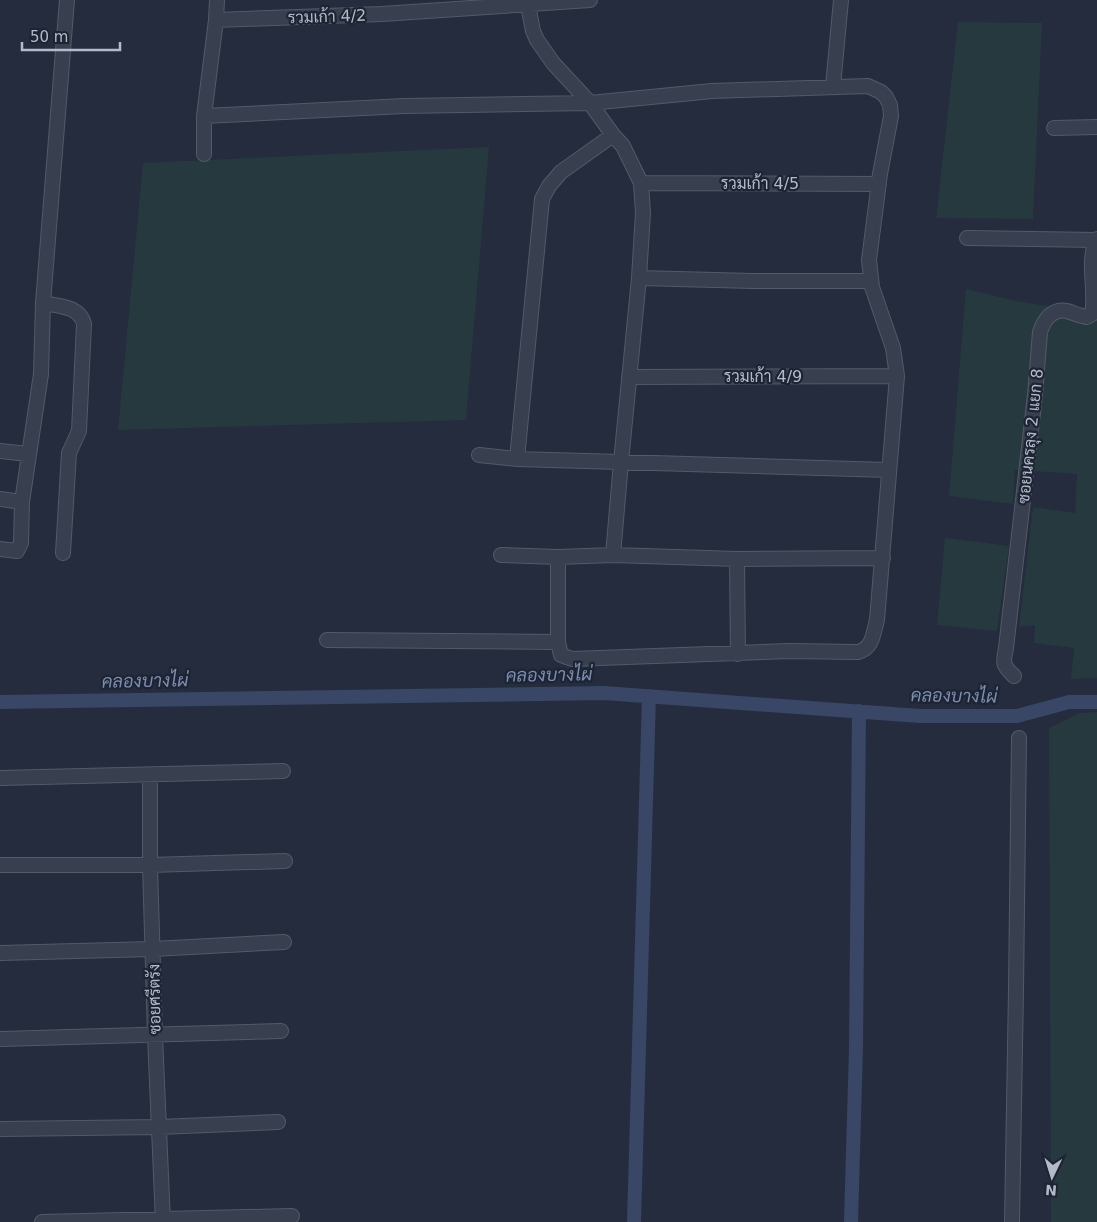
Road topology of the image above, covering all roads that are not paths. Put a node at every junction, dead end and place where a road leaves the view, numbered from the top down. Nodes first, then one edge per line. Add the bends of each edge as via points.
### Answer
1 (67, 0) edge
2 (217, 0) edge
3 (590, 0) edge
4 (841, 0) edge
5 (527, 2) edge
6 (216, 20) junction
7 (834, 86) junction
8 (590, 103) junction
9 (204, 116) junction
10 (1054, 128) dead end
11 (1097, 128) edge
12 (613, 135) junction
13 (204, 154) dead end
14 (642, 183) junction
15 (879, 184) junction
16 (968, 238) dead end
17 (1096, 240) edge
18 (639, 278) junction
19 (871, 281) junction
20 (43, 303) junction
21 (897, 376) junction
22 (629, 377) junction
23 (0, 451) edge
24 (28, 454) junction
25 (480, 455) dead end
26 (517, 459) junction
27 (621, 462) junction
28 (889, 470) junction
29 (0, 499) edge
30 (22, 502) junction
31 (0, 549) edge
32 (63, 553) dead end
33 (501, 555) dead end
34 (614, 555) junction
35 (558, 557) junction
36 (883, 558) junction
37 (737, 559) junction
38 (327, 640) dead end
39 (558, 642) junction
40 (738, 654) junction
41 (1014, 676) dead end
42 (1019, 738) dead end
43 (283, 771) dead end
44 (150, 775) junction
45 (0, 778) edge
46 (284, 861) dead end
47 (0, 865) edge
48 (150, 865) junction
49 (284, 942) dead end
50 (153, 949) junction
51 (0, 953) edge
52 (281, 1031) dead end
53 (155, 1036) junction
54 (0, 1039) edge
55 (278, 1122) dead end
56 (160, 1128) junction
57 (0, 1129) edge
58 (292, 1216) dead end
59 (162, 1221) edge
60 (42, 1222) edge
61 (1012, 1222) edge

1 - 20 street
2 - 6 street
3 - 5 street, รวมเก้า 4/2
4 - 7 street
5 - 6 street, รวมเก้า 4/2 via 382,14
5 - 8 street via 537,40 553,63
6 - 9 street
7 - 8 street via 712,91
7 - 15 street via 868,86 881,92 890,105 891,116
8 - 9 street via 404,106
8 - 12 street
9 - 13 street
10 - 11 street
12 - 14 street via 623,146
12 - 26 street via 561,172 542,199
14 - 15 street, รวมเก้า 4/5
14 - 18 street
15 - 19 street via 869,260
16 - 17 street
17 - 41 street, ซอยนครลุง 2 แยก 8 via 1093,256 1096,297 1092,314 1087,317 1066,311 1055,312 1043,322 1040,332 1003,661 1004,667
18 - 19 street
18 - 22 street
19 - 21 street via 893,348
20 - 24 street via 41,374
20 - 32 street via 76,312 84,324 78,431 69,453
21 - 22 street, รวมเก้า 4/9
21 - 28 street
22 - 27 street
23 - 24 street
24 - 30 street
25 - 26 street
26 - 27 street
27 - 28 street
27 - 34 street
28 - 36 street
29 - 30 street
30 - 31 street via 20,547 15,551
33 - 35 street
34 - 35 street
34 - 37 street
35 - 39 street
36 - 37 street
36 - 40 street via 877,620 866,650
37 - 40 street
38 - 39 street
39 - 40 street via 561,655 572,659
42 - 61 street
43 - 44 street
44 - 45 street
44 - 48 street, ซอยศรีตรัง
46 - 48 street
47 - 48 street
48 - 50 street, ซอยศรีตรัง
49 - 50 street
50 - 51 street
50 - 53 street, ซอยศรีตรัง
52 - 53 street
53 - 54 street
53 - 56 street, ซอยศรีตรัง
55 - 56 street
56 - 57 street
56 - 59 street, ซอยศรีตรัง
58 - 59 street
59 - 60 street

